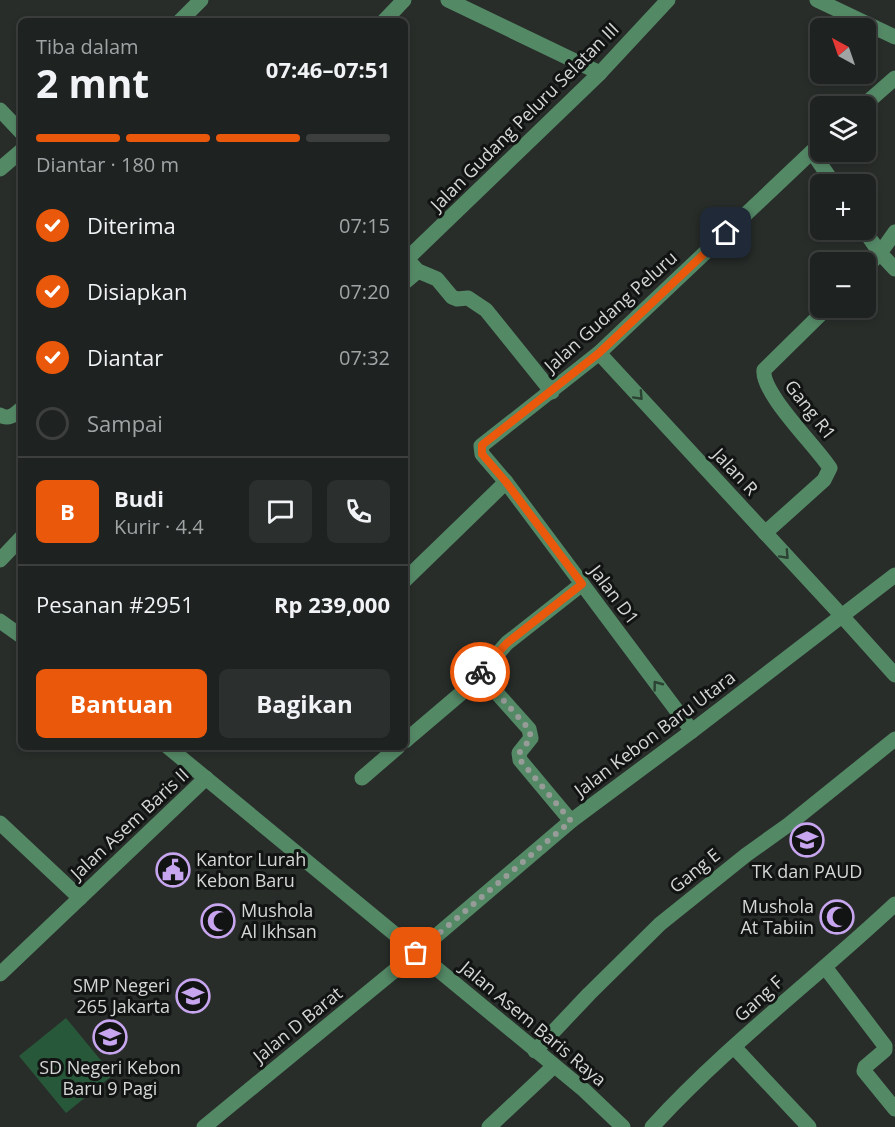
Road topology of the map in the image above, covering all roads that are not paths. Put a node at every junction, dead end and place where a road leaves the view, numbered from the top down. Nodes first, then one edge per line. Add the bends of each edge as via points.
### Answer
1 (201, 0) edge
2 (404, 0) edge
3 (448, 0) edge
4 (668, 0) edge
5 (817, 0) edge
6 (183, 18) edge
7 (387, 18) edge
8 (895, 37) edge
9 (600, 73) junction
10 (895, 78) edge
11 (874, 96) edge
12 (0, 110) edge
13 (18, 129) edge
14 (18, 154) edge
15 (810, 154) edge
16 (0, 169) edge
17 (895, 232) edge
18 (871, 240) edge
19 (880, 253) junction
20 (408, 256) edge
21 (876, 257) edge
22 (408, 260) edge
23 (895, 269) edge
24 (418, 271) junction
25 (408, 279) edge
26 (817, 318) edge
27 (599, 353) junction
28 (552, 392) junction
29 (18, 412) edge
30 (0, 415) edge
31 (506, 482) junction
32 (765, 533) junction
33 (18, 541) edge
34 (0, 560) edge
35 (895, 574) edge
36 (408, 577) edge
37 (582, 584) junction
38 (842, 616) junction
39 (0, 621) edge
40 (18, 634) edge
41 (479, 673) junction
42 (895, 675) edge
43 (692, 731) junction
44 (408, 738) edge
45 (895, 739) edge
46 (172, 750) edge
47 (395, 750) edge
48 (206, 778) junction
49 (362, 778) dead end
50 (571, 821) junction
51 (0, 823) edge
52 (80, 898) junction
53 (895, 904) edge
54 (416, 953) junction
55 (2, 967) edge
56 (825, 967) junction
57 (734, 1047) junction
58 (535, 1051) junction
59 (554, 1066) junction
60 (895, 1109) edge
61 (204, 1127) edge
62 (489, 1127) edge
63 (623, 1127) edge
64 (652, 1127) edge
65 (809, 1127) edge

1 - 6 street
2 - 7 street
3 - 9 street
4 - 9 street, Jalan Gudang Peluru Selatan III
5 - 8 street
9 - 20 street, Jalan Gudang Peluru Selatan III
10 - 11 street
12 - 13 street
14 - 16 street
15 - 27 street, Jalan Gudang Peluru
17 - 19 street
18 - 19 street
19 - 21 street
19 - 23 street
22 - 24 street
24 - 25 street
24 - 28 street via 437,279 452,297 468,298 486,310
26 - 32 street, Gang R1 via 764,370 763,378 830,468 824,480
27 - 28 street, Jalan Gudang Peluru
27 -> 32 street, Jalan R
28 - 31 street, Jalan Gudang Peluru via 482,445 482,454
29 - 30 street via 12,417
31 - 36 street
31 - 37 street, Jalan D1
32 -> 38 street, Jalan R
33 - 34 street
35 - 38 street, Jalan Kebon Baru Utara
37 - 41 street via 507,643
43 -> 37 street, Jalan D1
38 - 42 street, Jalan R
38 - 43 street, Jalan Kebon Baru Utara
39 - 40 street
41 - 44 street via 465,690
41 - 50 street via 529,729 531,738 519,753 520,760
43 - 50 street, Jalan Kebon Baru Utara
45 - 58 street, Gang E via 660,924
46 - 48 street, Jalan Asem Baris Raya
47 - 49 street
48 - 52 street, Jalan Asem Baris II
48 - 54 street, Jalan Asem Baris Raya
50 - 54 street, Jalan Kebon Baru Utara
51 - 52 street, Jalan Asem Baris II
52 - 55 street, Jalan Asem Baris II
53 - 56 street, Gang F
54 - 58 street, Jalan Asem Baris Raya
54 - 61 street, Jalan D Barat
56 - 57 street, Gang F
56 - 60 street via 885,1047 864,1071
57 - 64 street, Gang F
57 - 65 street
58 - 59 street, Jalan Asem Baris Raya
59 - 62 street
59 - 63 street, Jalan Asem Baris Raya

